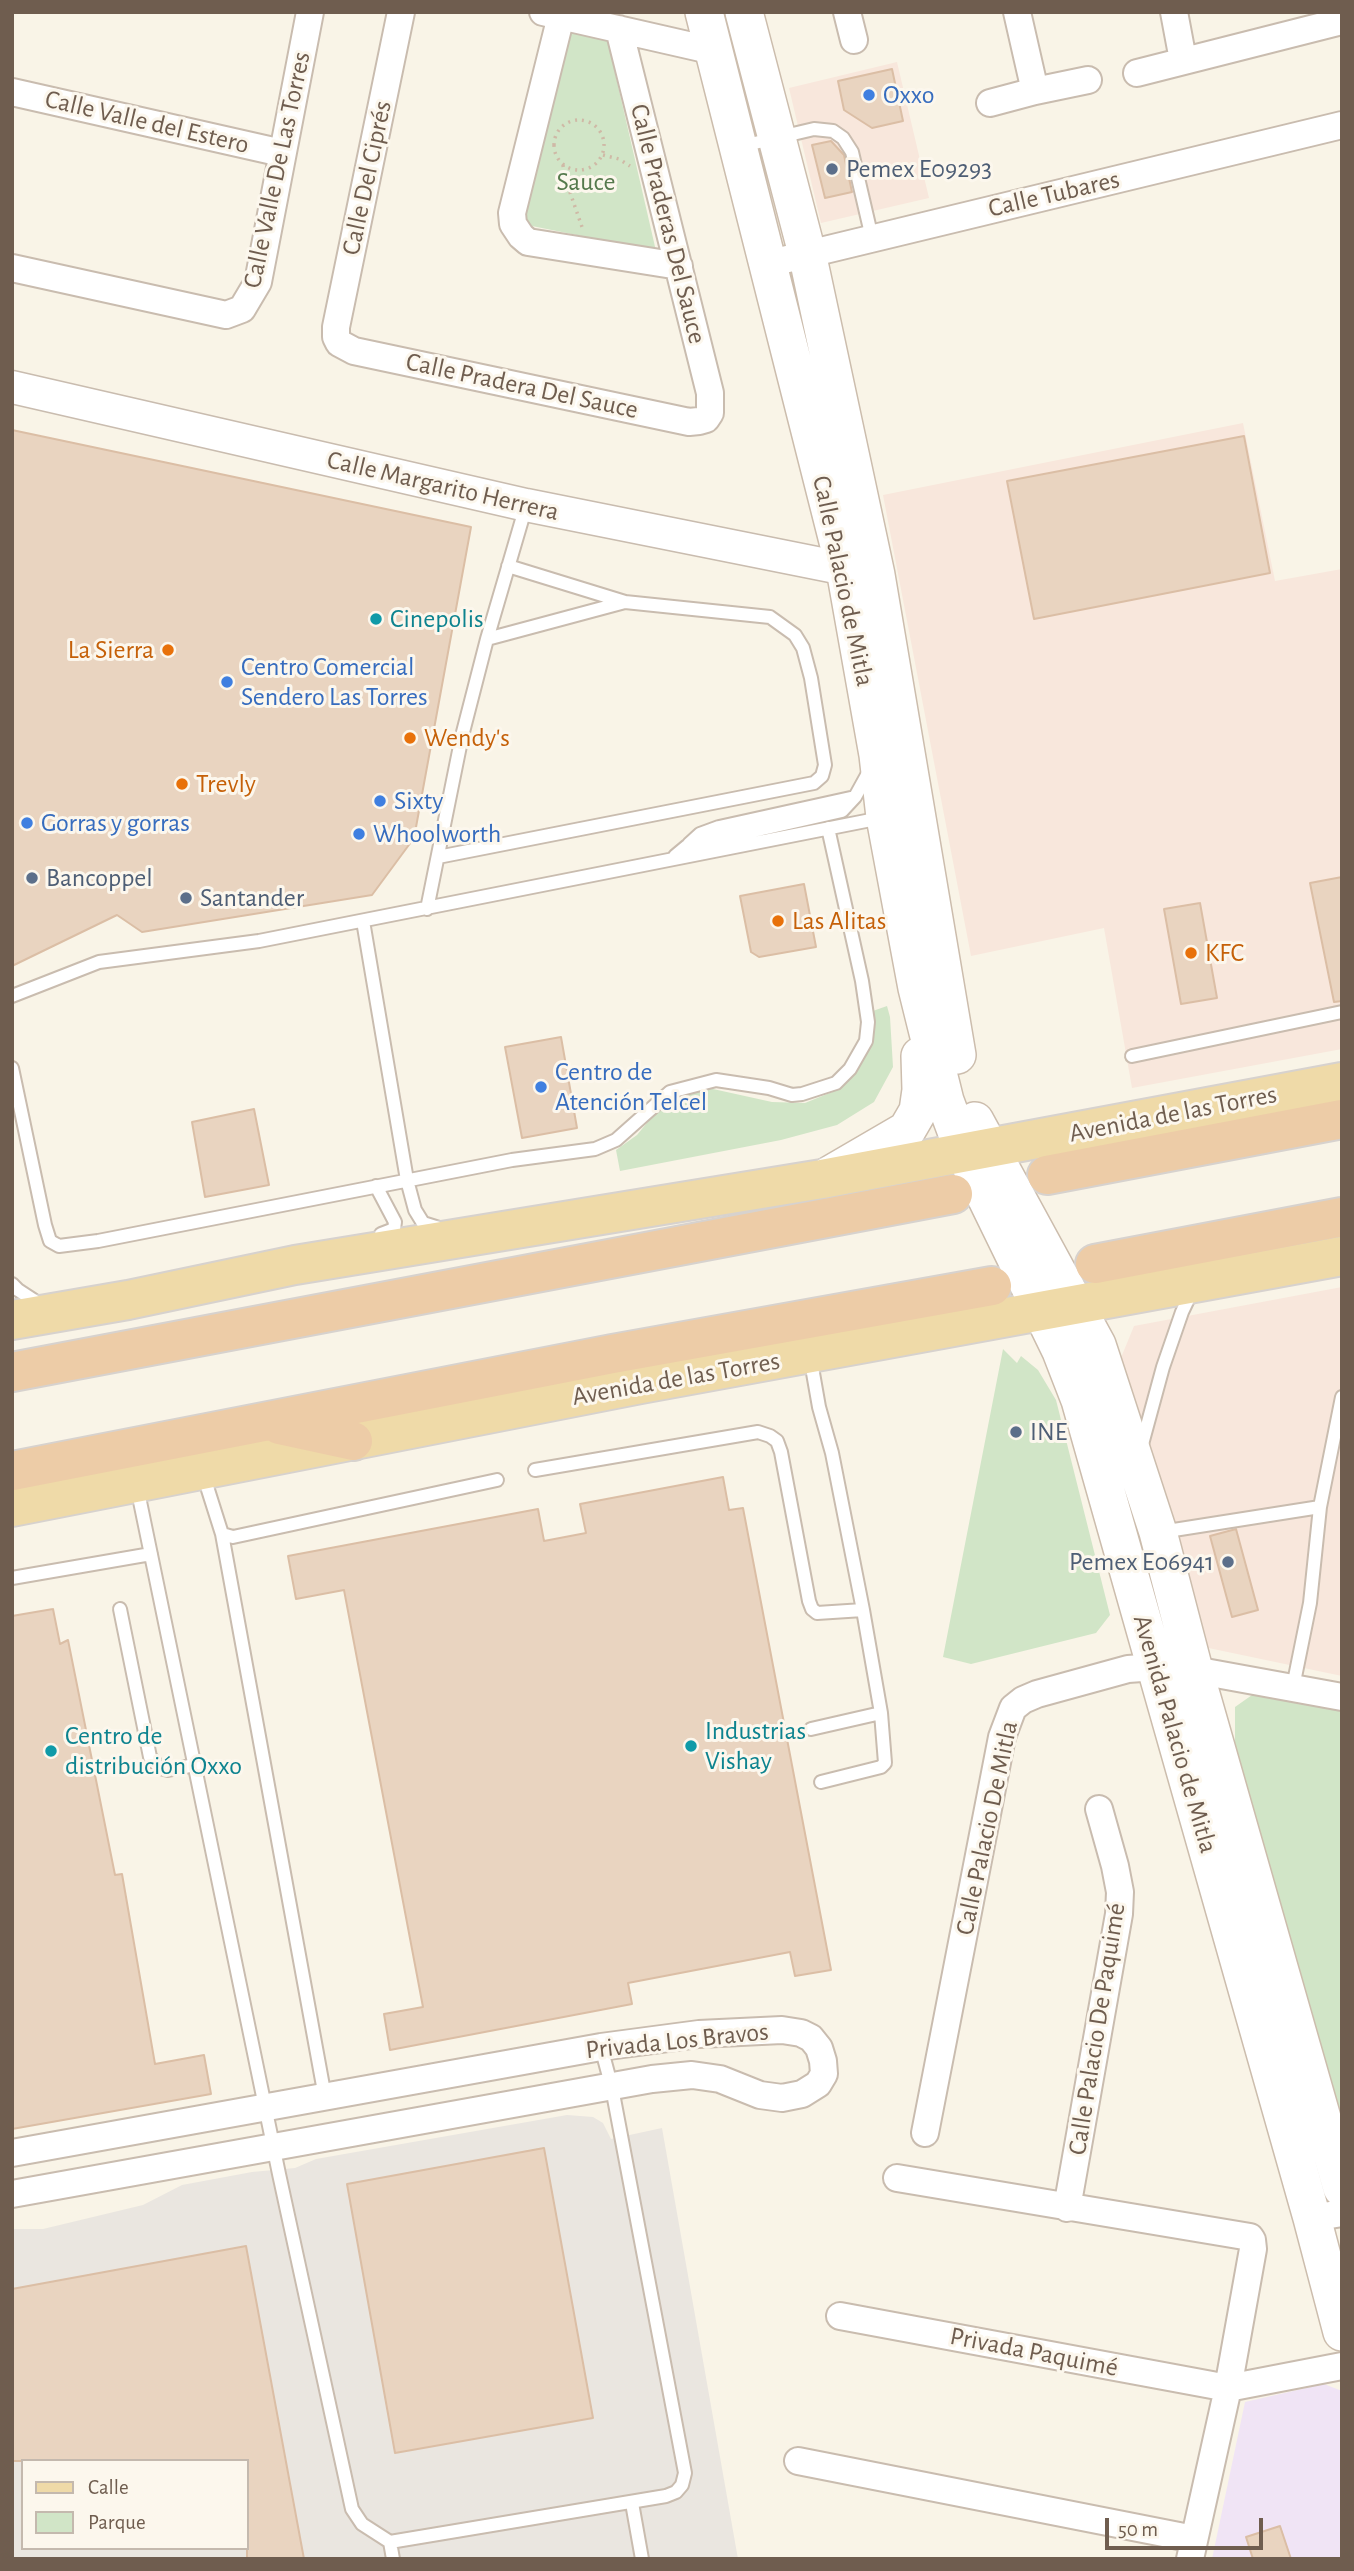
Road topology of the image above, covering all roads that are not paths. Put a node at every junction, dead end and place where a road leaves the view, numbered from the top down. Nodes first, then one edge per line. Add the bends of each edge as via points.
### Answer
1 (310, 12) edge
2 (401, 12) edge
3 (704, 12) edge
4 (744, 12) edge
5 (848, 12) edge
6 (1017, 12) edge
7 (1174, 12) edge
8 (552, 14) edge
9 (1342, 20) edge
10 (619, 29) junction
11 (854, 40) dead end
12 (714, 51) junction
13 (1183, 60) junction
14 (1137, 73) dead end
15 (1088, 80) dead end
16 (1035, 91) junction
17 (12, 92) edge
18 (990, 103) dead end
19 (1342, 125) edge
20 (777, 137) junction
21 (738, 147) junction
22 (282, 153) junction
23 (872, 238) junction
24 (807, 253) junction
25 (767, 264) junction
26 (679, 266) junction
27 (12, 268) edge
28 (339, 343) joint
29 (12, 387) edge
30 (706, 419) joint
31 (526, 506) junction
32 (508, 566) junction
33 (861, 572) junction
34 (625, 602) junction
35 (487, 639) junction
36 (878, 755) junction
37 (899, 812) junction
38 (828, 828) junction
39 (438, 856) junction
40 (672, 858) junction
41 (426, 909) junction
42 (363, 921) junction
43 (917, 988) junction
44 (12, 996) edge
45 (1342, 1012) edge
46 (1132, 1056) dead end
47 (12, 1068) edge
48 (1342, 1082) edge
49 (1342, 1119) edge
50 (978, 1151) junction
51 (1047, 1175) dead end
52 (822, 1179) junction
53 (407, 1180) junction
54 (376, 1186) junction
55 (954, 1194) dead end
56 (1342, 1217) edge
57 (474, 1236) junction
58 (364, 1238) dead end
59 (337, 1244) dead end
60 (1342, 1256) edge
61 (1095, 1264) dead end
62 (295, 1265) junction
63 (1197, 1282) junction
64 (12, 1284) edge
65 (992, 1286) dead end
66 (1058, 1308) junction
67 (53, 1312) junction
68 (12, 1320) edge
69 (810, 1354) junction
70 (12, 1372) edge
71 (1342, 1397) edge
72 (263, 1422) junction
73 (353, 1441) junction
74 (1137, 1465) junction
75 (535, 1470) dead end
76 (12, 1471) edge
77 (201, 1471) junction
78 (497, 1480) dead end
79 (136, 1483) junction
80 (12, 1507) edge
81 (1320, 1507) junction
82 (1158, 1532) junction
83 (222, 1534) junction
84 (150, 1554) junction
85 (12, 1578) edge
86 (120, 1609) dead end
87 (863, 1609) junction
88 (1156, 1667) junction
89 (1194, 1670) junction
90 (1293, 1687) junction
91 (1342, 1697) edge
92 (881, 1713) junction
93 (811, 1729) dead end
94 (195, 1765) junction
95 (821, 1782) dead end
96 (1099, 1809) dead end
97 (601, 2047) junction
98 (612, 2088) junction
99 (325, 2097) junction
100 (266, 2108) junction
101 (925, 2133) dead end
102 (274, 2147) junction
103 (12, 2153) edge
104 (897, 2178) dead end
105 (1342, 2188) edge
106 (12, 2194) edge
107 (1067, 2208) junction
108 (1327, 2216) edge
109 (840, 2316) dead end
110 (1342, 2332) edge
111 (1342, 2366) edge
112 (1228, 2388) junction
113 (798, 2461) dead end
114 (632, 2503) junction
115 (390, 2542) junction
116 (1192, 2549) edge
117 (393, 2559) edge
118 (642, 2559) edge

1 - 22 street, Calle Valle De Las Torres
2 - 28 street, Calle Del Ciprés via 336,327
3 - 12 main road, Calle Palacio de Mitla
4 - 20 main road, Calle Palacio de Mitla
5 - 11 street
6 - 16 street
7 - 13 street
8 - 10 street
8 - 26 street via 513,224 528,242
9 - 13 street
10 - 12 street
10 - 26 street, Calle Praderas Del Sauce
12 - 21 main road, Calle Palacio de Mitla
13 - 14 street
15 - 16 street
16 - 18 street
17 - 22 street, Calle Valle del Estero
19 - 23 street, Calle Tubares
20 - 21 lane
20 - 23 lane via 822,129 843,138 852,152
20 - 24 main road, Calle Palacio de Mitla
21 - 25 main road, Calle Palacio de Mitla
22 - 27 street, Calle Valle De Las Torres via 258,282 242,309 226,315
23 - 24 street, Calle Tubares
24 - 25 street, Calle Tubares
24 - 33 main road, Calle Palacio de Mitla
25 - 33 main road, Calle Palacio de Mitla
26 - 30 street, Calle Praderas Del Sauce via 710,393
28 - 30 street, Calle Pradera Del Sauce via 354,351 689,422
29 - 31 street, Calle Margarito Herrera
31 - 32 lane
31 - 33 street, Calle Margarito Herrera
32 - 34 lane
32 - 35 lane
33 - 36 main road, Calle Palacio de Mitla
33 - 37 main road, Calle Palacio de Mitla
34 - 35 lane
34 - 39 lane via 770,617 795,635 811,678 825,765 822,776 814,783
35 - 39 lane
36 - 37 main road, Calle Palacio de Mitla
36 - 40 lane via 842,811 687,846
37 - 38 lane
37 - 43 main road, Calle Palacio de Mitla
37 - 50 main road, Calle Palacio de Mitla via 962,1083 977,1126
38 - 40 lane
38 - 53 lane via 868,1022 859,1055 835,1083 792,1095 716,1080 680,1088 663,1096 616,1140 595,1149
39 - 41 lane
40 - 41 lane
41 - 42 lane
42 - 44 lane via 259,941 99,962
42 - 53 lane
43 - 50 main road, Calle Palacio de Mitla via 945,1101
43 - 52 main road via 918,1111 907,1130
45 - 46 lane
47 - 54 lane via 50,1241 59,1246
48 - 50 main road, Avenida de las Torres
49 - 51 highway, Avenida de las Torres
50 - 52 main road, Avenida de las Torres
50 - 66 main road, Avenida Palacio de Mitla
52 - 57 main road, Avenida de las Torres
53 - 54 lane
53 - 57 lane via 423,1223
54 - 58 lane via 395,1226 391,1232
55 - 70 highway
56 - 61 highway
57 - 62 main road, Avenida de las Torres
59 - 62 lane
60 - 63 main road, Avenida de las Torres
62 - 67 main road, Avenida de las Torres
63 - 66 main road, Avenida de las Torres
63 - 74 lane via 1163,1367
64 - 67 lane
65 - 72 highway, Avenida de las Torres
66 - 69 main road, Avenida de las Torres
66 - 74 main road, Avenida Palacio de Mitla via 1097,1345
66 - 88 main road, Avenida Palacio de Mitla via 1061,1350 1080,1400
67 - 68 main road, Avenida de las Torres
69 - 73 main road, Avenida de las Torres
69 - 87 lane
71 - 81 lane
72 - 73 highway
72 - 76 highway, Avenida de las Torres
73 - 77 main road, Avenida de las Torres
74 - 82 main road, Avenida Palacio de Mitla
75 - 87 lane via 758,1432 770,1436 781,1452 812,1609 826,1614
77 - 79 main road, Avenida de las Torres
77 - 83 lane
78 - 83 lane via 233,1537
79 - 80 main road, Avenida de las Torres
79 - 84 lane
81 - 82 lane
81 - 90 lane via 1310,1603
82 - 89 main road, Avenida Palacio de Mitla
83 - 99 lane
84 - 85 lane
84 - 94 lane
86 - 94 lane via 150,1757 168,1770
87 - 92 lane
88 - 89 street, Calle Palacio De Mitla
88 - 101 street, Calle Palacio De Mitla via 1128,1669 1037,1694 1013,1708 1007,1718
88 - 108 main road, Avenida Palacio de Mitla
89 - 90 street, Calle Palacio De Mitla
89 - 105 main road, Avenida Palacio de Mitla
90 - 91 street, Calle Palacio De Mitla
92 - 93 lane
92 - 95 lane via 886,1763
94 - 100 lane
96 - 107 street, Calle Palacio De Paquimé via 1120,1892 1119,1914
97 - 98 lane
97 - 98 street, Privada Los Bravos via 699,2034 782,2030 811,2038 824,2061 818,2084 802,2094 782,2098 760,2095 720,2079 692,2076
97 - 99 street, Privada Los Bravos
98 - 102 street, Privada Los Bravos
98 - 114 lane via 685,2473 676,2493
99 - 100 street, Privada Los Bravos
100 - 102 lane
100 - 103 street, Privada Los Bravos
102 - 106 street, Privada Los Bravos
102 - 115 lane via 352,2509 362,2525
104 - 107 street
107 - 112 street via 1250,2237 1253,2249
108 - 110 main road, Avenida Palacio de Mitla
109 - 112 street, Privada Paquimé
111 - 112 street
112 - 116 street
113 - 116 street
114 - 115 lane
114 - 118 lane
115 - 117 lane

